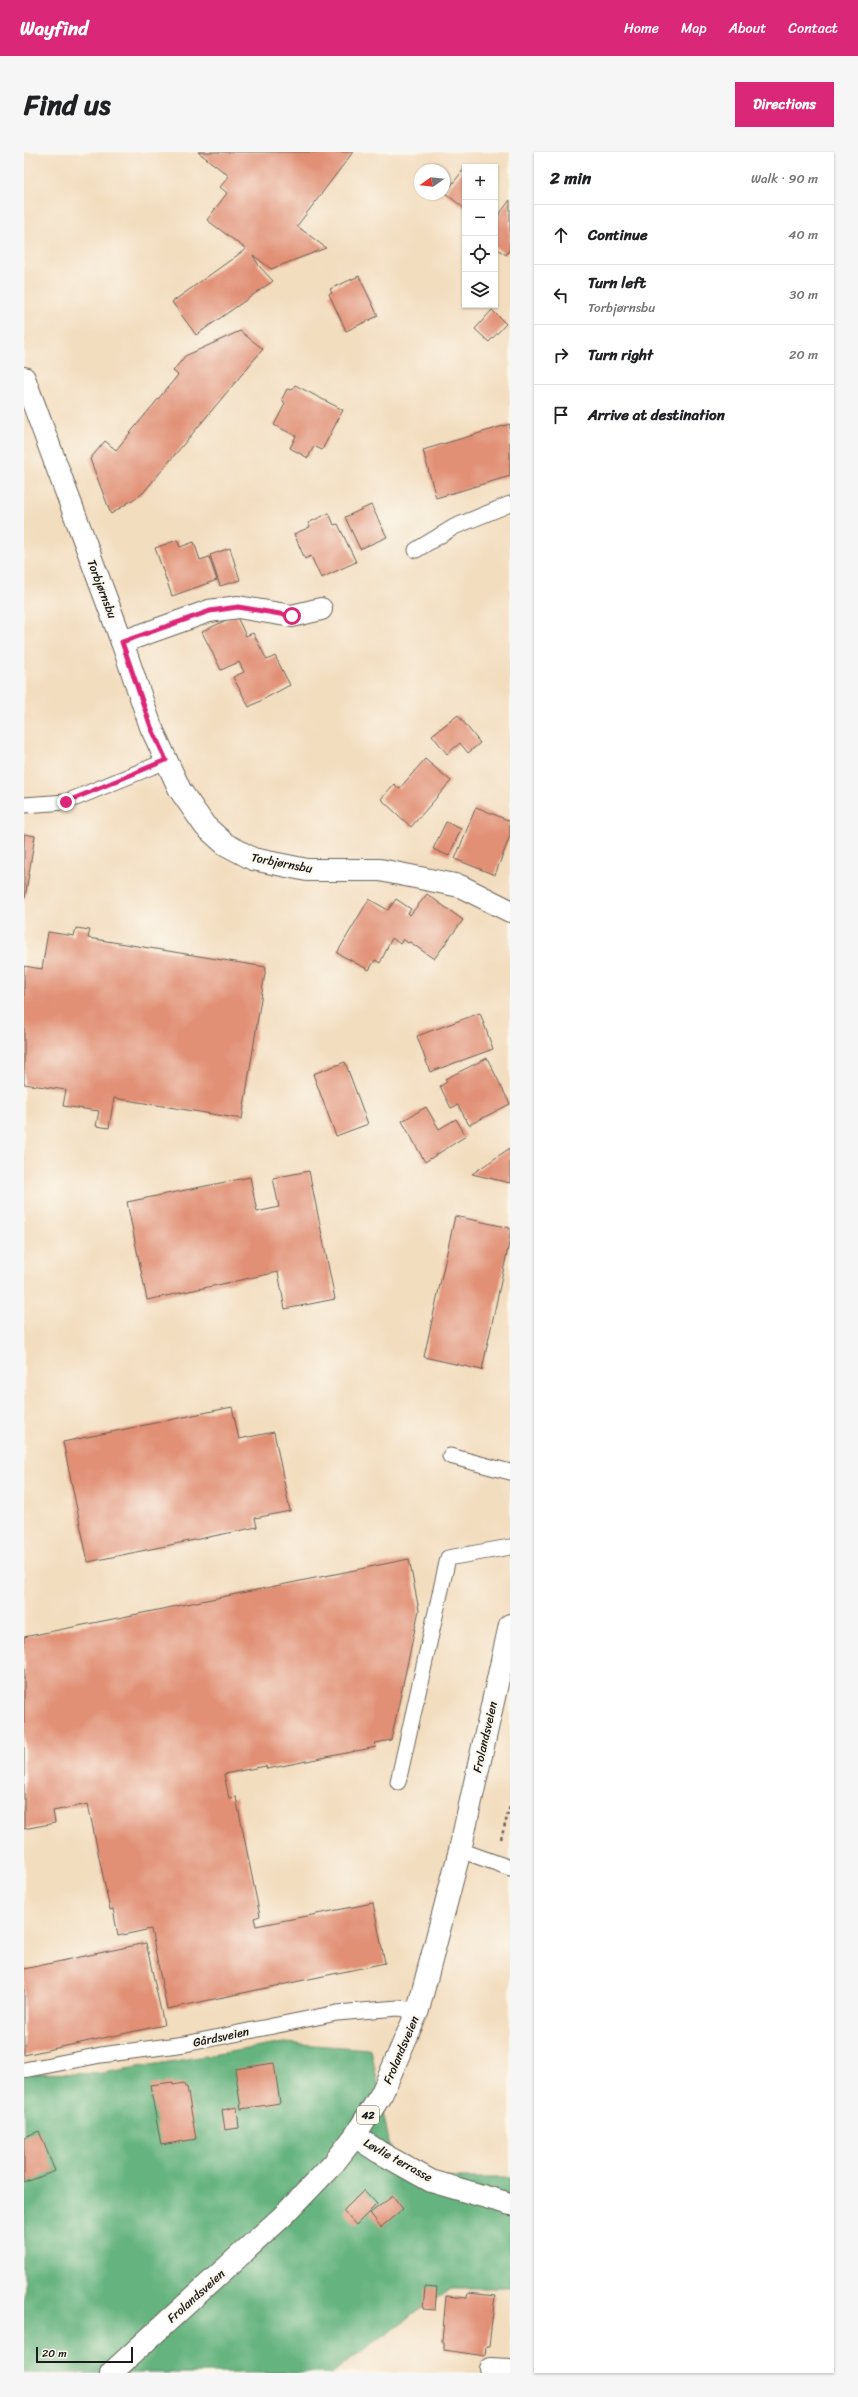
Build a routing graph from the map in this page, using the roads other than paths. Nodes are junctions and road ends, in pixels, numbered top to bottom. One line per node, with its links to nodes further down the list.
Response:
1 (24, 378): 5 (street, Torbjørnsbu)
2 (510, 504): 3 (lane)
3 (416, 550)
4 (321, 609): 5 (street)
5 (122, 642): 6 (street, Torbjørnsbu)
6 (166, 760): 7 (lane); 8 (street, Torbjørnsbu)
7 (24, 805)
8 (510, 911)
9 (450, 1456): 10 (lane)
10 (510, 1472)
11 (510, 1547): 13 (lane)
12 (510, 1625): 14 (street, Frolandsveien / 42)
13 (398, 1782)
14 (460, 1850): 15 (lane); 16 (street, Frolandsveien / 42)
15 (510, 1868)
16 (418, 2010): 17 (lane, Gårdsveien); 18 (street, Frolandsveien / 42)
17 (24, 2070)
18 (355, 2136): 19 (street, Løvlie terrasse); 20 (street, Frolandsveien / 42)
19 (510, 2204)
20 (111, 2373)

